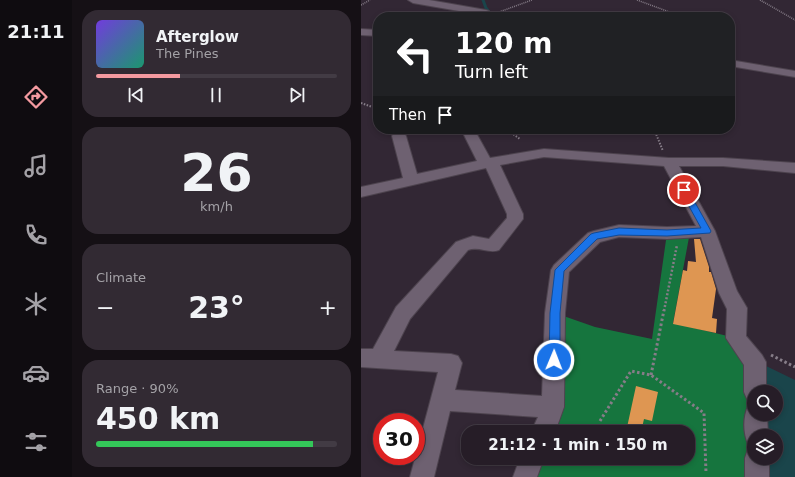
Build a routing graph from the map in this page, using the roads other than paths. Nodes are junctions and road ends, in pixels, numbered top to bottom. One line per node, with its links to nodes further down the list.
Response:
1 (413, 0): 2 (street)
2 (480, 12)
3 (361, 32): 4 (street)
4 (373, 33)
5 (735, 64): 6 (street)
6 (795, 74)
7 (466, 134): 9 (street)
8 (399, 136): 12 (street)
9 (488, 162): 10 (street); 12 (street); 15 (street)
10 (669, 162): 11 (street); 14 (street)
11 (795, 168)
12 (411, 181): 13 (street)
13 (361, 192)
14 (707, 231): 16 (street); 18 (street)
15 (370, 358): 17 (street)
16 (755, 385)
17 (442, 400): 18 (street); 22 (street)
18 (553, 407): 19 (street)
19 (546, 425)
20 (529, 465): 23 (street)
21 (757, 465): 24 (street)
22 (422, 477)
23 (525, 477)
24 (757, 477)

